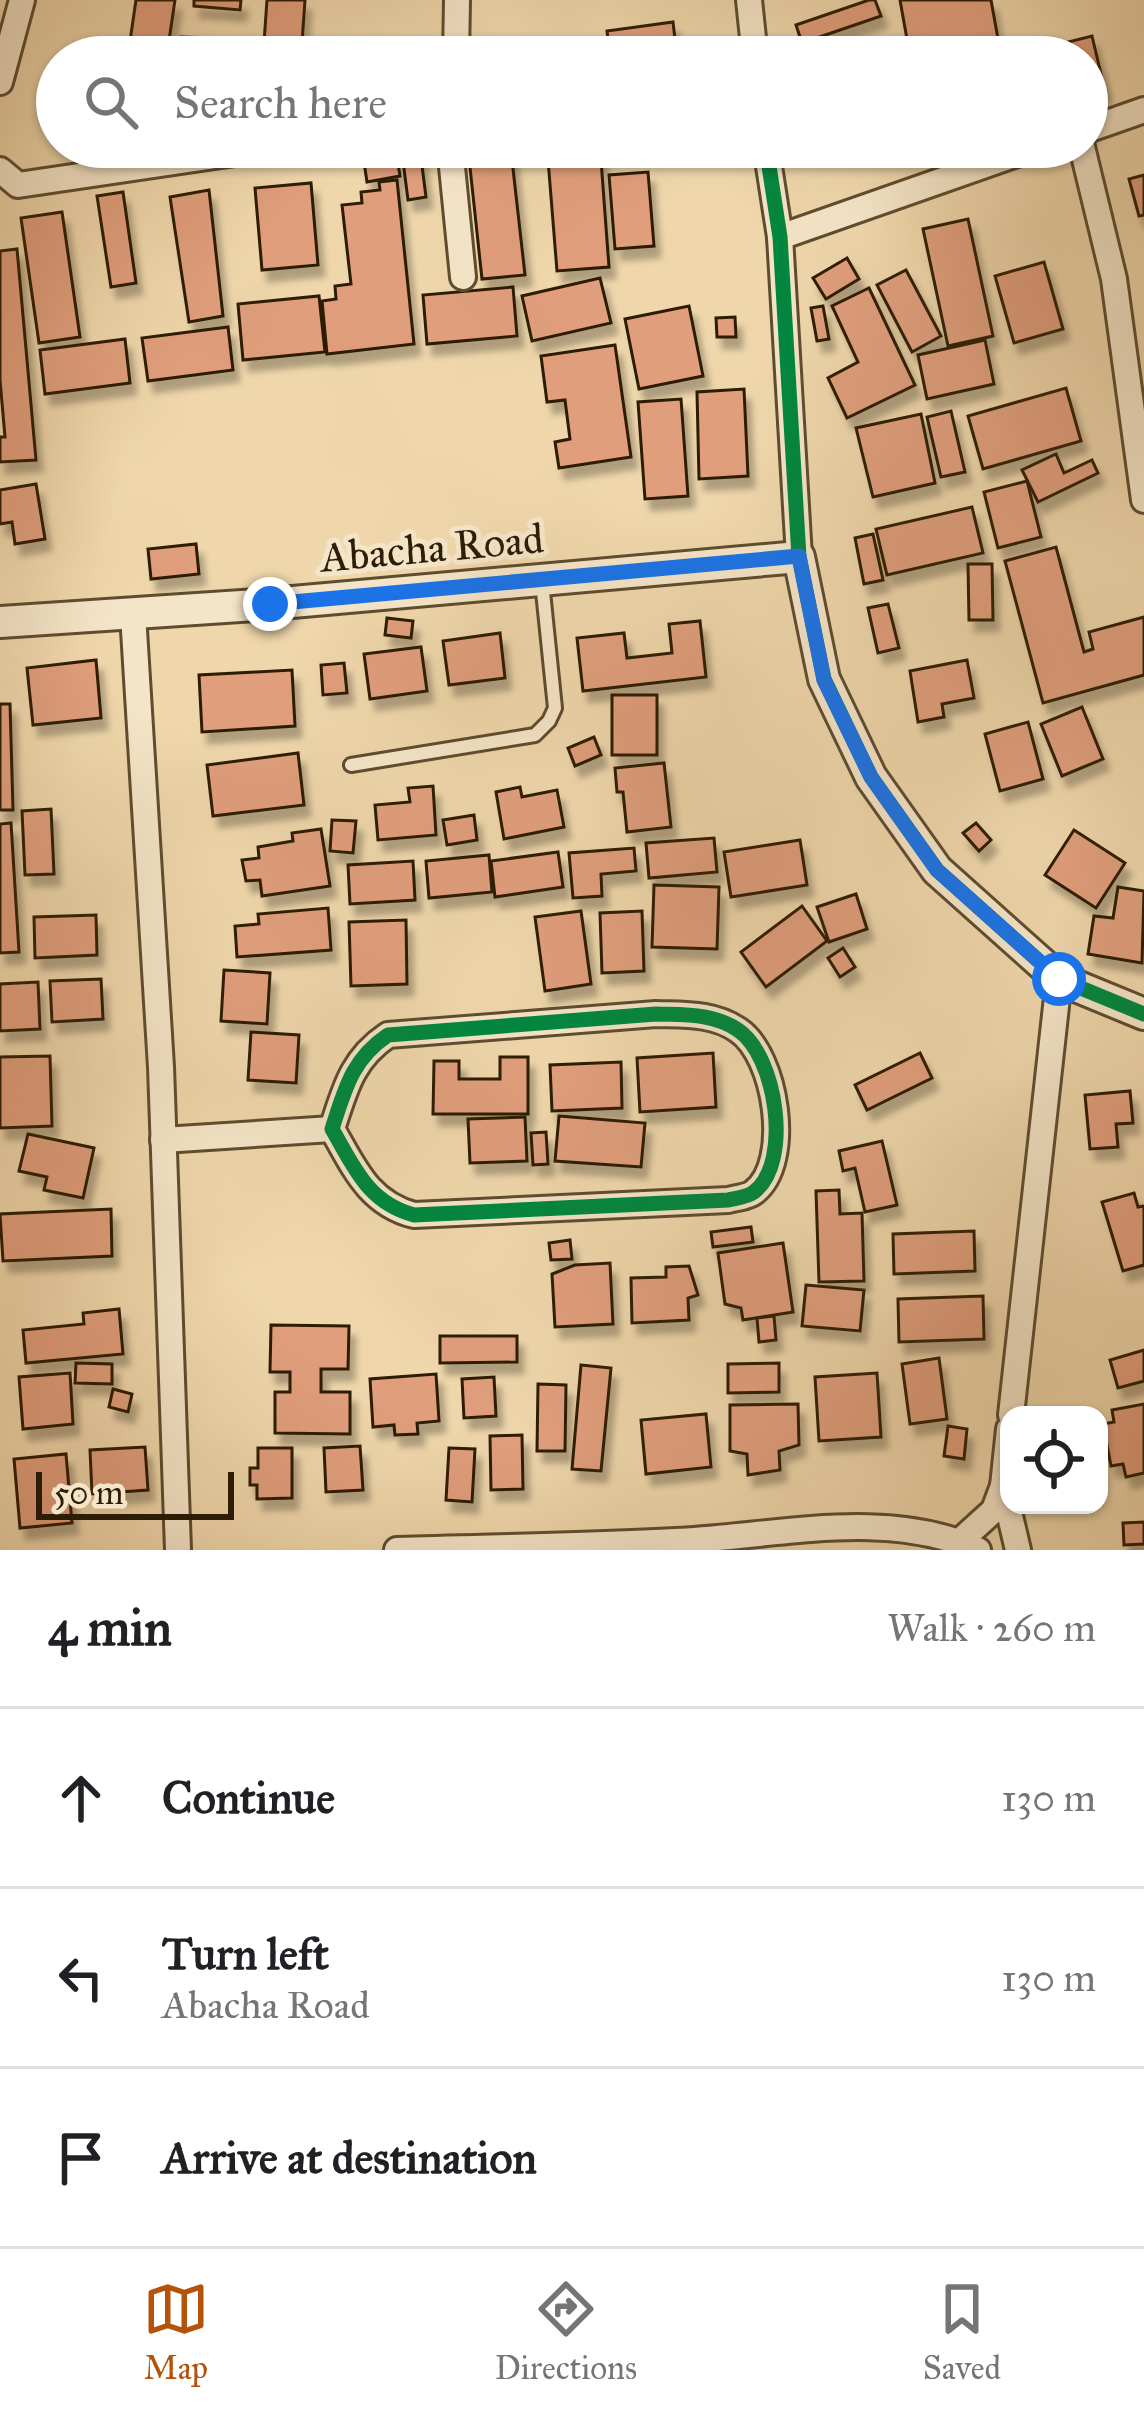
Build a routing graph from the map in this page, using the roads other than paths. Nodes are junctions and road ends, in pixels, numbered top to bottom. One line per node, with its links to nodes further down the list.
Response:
1 (22, 0): 6 (street)
2 (457, 0): 4 (street)
3 (749, 0): 5 (street)
4 (456, 36)
5 (753, 36)
6 (0, 82)
7 (1144, 110): 8 (street)
8 (1108, 123)
9 (122, 168): 14 (street)
10 (452, 168): 16 (street)
11 (769, 168): 15 (street)
12 (976, 168): 15 (street)
13 (1087, 168): 17 (street)
14 (6, 184)
15 (780, 236): 18 (street)
16 (463, 277)
17 (1144, 500)
18 (799, 556): 19 (street, Abacha Road); 23 (street)
19 (541, 580): 20 (street, Abacha Road); 22 (lane)
20 (133, 614): 21 (street, Abacha Road); 26 (street)
21 (0, 622)
22 (351, 765)
23 (1059, 979): 24 (street); 27 (street)
24 (1144, 1014)
25 (332, 1129): 25 (street); 26 (street)
26 (164, 1140): 32 (street)
27 (1012, 1406)
28 (1000, 1494): 30 (street)
29 (1010, 1514): 34 (street)
30 (969, 1546): 31 (street)
31 (512, 1548): 33 (street)
32 (178, 1550)
33 (397, 1550)
34 (1018, 1550)

